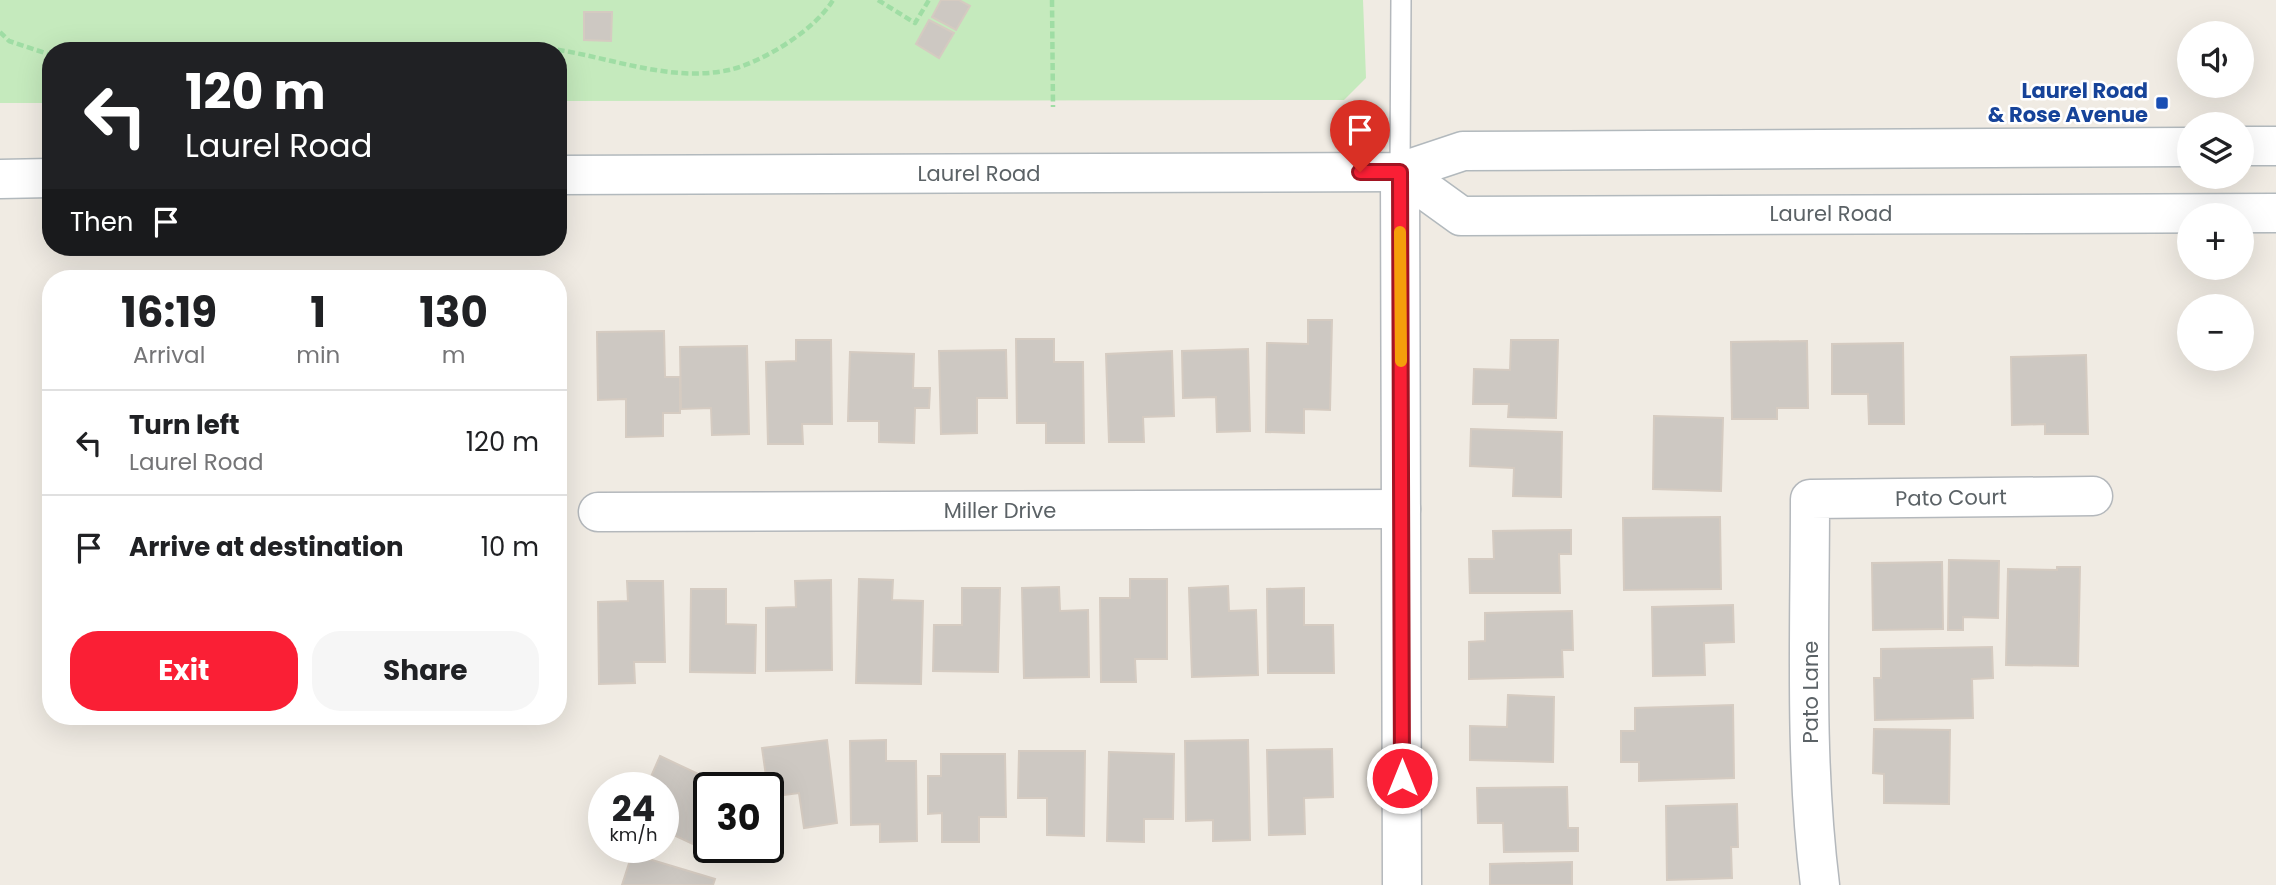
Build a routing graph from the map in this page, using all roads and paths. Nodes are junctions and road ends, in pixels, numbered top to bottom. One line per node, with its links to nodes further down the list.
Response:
1 (833, 0): 7 (path)
2 (878, 0): 3 (path)
3 (929, 0)
4 (1052, 0): 9 (path)
5 (1401, 0): 13 (lane)
6 (0, 32): 8 (path)
7 (567, 50)
8 (42, 52)
9 (1053, 107)
10 (2254, 146): 11 (main road)
11 (2276, 146)
12 (2177, 147): 13 (main road, Laurel Road)
13 (1400, 172): 14 (main road, Laurel Road); 17 (main road, Laurel Road); 20 (main road)
14 (567, 175)
15 (42, 178): 16 (main road)
16 (0, 179)
17 (2276, 213)
18 (2093, 496): 19 (main road, Pato Court)
19 (1810, 499): 23 (main road, Pato Lane)
20 (1401, 509): 21 (main road, Miller Drive); 22 (main road)
21 (598, 512)
22 (1402, 885)
23 (1820, 885)

